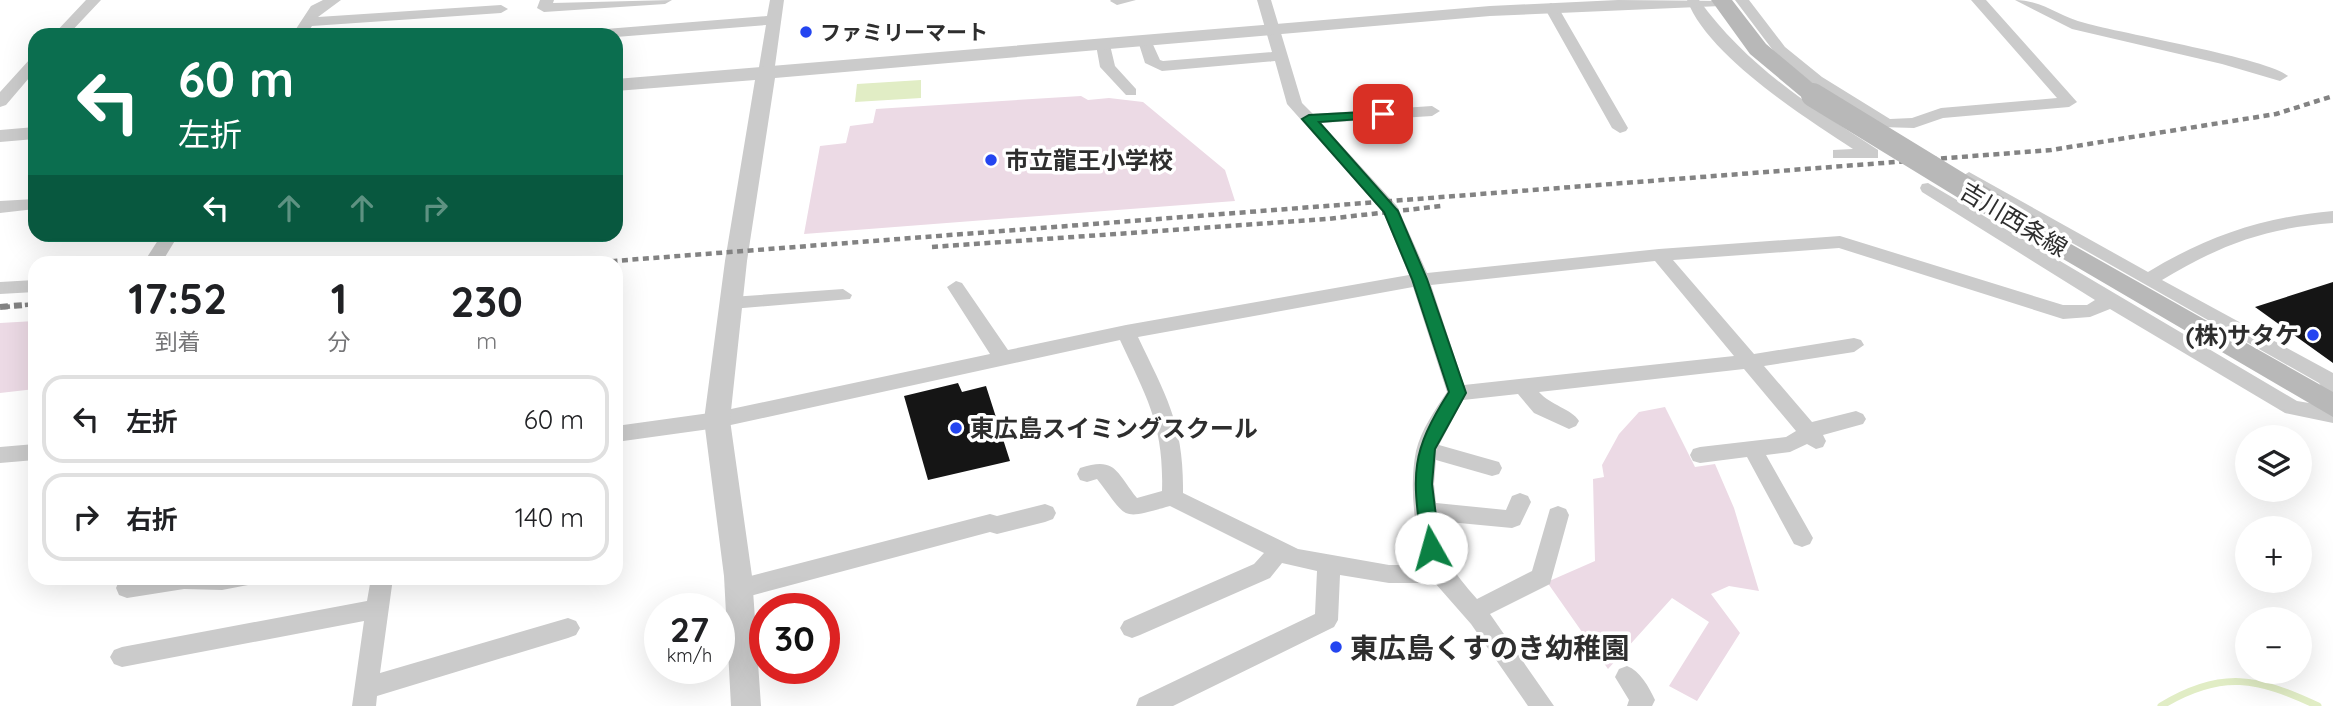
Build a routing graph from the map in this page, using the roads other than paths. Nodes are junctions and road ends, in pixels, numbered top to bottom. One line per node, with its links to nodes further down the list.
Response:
1 (94, 0): 18 (street)
2 (334, 0): 19 (street)
3 (547, 0): 4 (street)
4 (665, 0)
5 (777, 0): 17 (street)
6 (1129, 0): 12 (street)
7 (1264, 0): 21 (street)
8 (1723, 0): 14 (street); 63 (main road, 吉川西条線, bridge)
9 (1742, 0): 34 (street)
10 (1978, 0): 34 (street)
11 (2022, 0): 28 (street)
12 (1117, 1)
13 (1653, 1): 14 (street); 15 (street)
14 (1693, 1): 38 (street)
15 (1551, 7): 21 (street); 35 (street)
16 (501, 9): 20 (street)
17 (776, 20): 22 (street); 27 (street)
18 (67, 28)
19 (304, 28)
20 (313, 28)
21 (1272, 30): 23 (street); 25 (street)
22 (623, 32)
23 (1145, 41): 24 (street); 25 (street)
24 (1103, 45): 27 (street); 30 (street)
25 (1280, 56): 33 (street)
26 (28, 70): 31 (street)
27 (766, 73): 29 (street); 55 (street)
28 (2280, 76)
29 (623, 84)
30 (1131, 92)
31 (0, 102)
32 (1433, 111): 33 (street)
33 (1309, 119): 48 (street)
34 (1881, 121): 38 (street)
35 (1620, 128)
36 (28, 134): 37 (street)
37 (0, 136)
38 (1847, 138): 39 (street)
39 (1839, 154)
40 (1969, 177): 42 (street)
41 (1928, 188): 46 (street)
42 (2012, 202): 46 (street); 49 (street)
43 (28, 205): 44 (street)
44 (0, 207)
45 (2333, 217): 49 (street)
46 (1979, 221): 54 (street)
47 (1659, 255): 48 (street); 54 (street); 59 (street)
48 (1420, 279): 56 (street); 62 (street)
49 (2148, 280): 61 (street)
50 (28, 286): 52 (street)
51 (956, 287): 58 (street)
52 (0, 288)
53 (843, 295): 55 (street)
54 (2109, 300): 64 (street)
55 (731, 303): 66 (street)
56 (1126, 332): 58 (street); 77 (street)
57 (1854, 345): 59 (street)
58 (1003, 358): 66 (street)
59 (1747, 362): 60 (street); 69 (street)
60 (1523, 386): 62 (street); 67 (street)
61 (2333, 388)
62 (1457, 393): 70 (street)
63 (2333, 406)
64 (2333, 415)
65 (1856, 419): 69 (street)
66 (717, 420): 68 (street); 89 (street)
67 (1569, 421)
68 (623, 433)
69 (1811, 435): 71 (street)
70 (1427, 449): 75 (street); 79 (street)
71 (1752, 449): 74 (street); 82 (street)
72 (28, 453): 73 (street)
73 (0, 455)
74 (1700, 455)
75 (1492, 468)
76 (1087, 474): 77 (street)
77 (1172, 497): 83 (street)
78 (1520, 502): 79 (street)
79 (1426, 511): 85 (street)
80 (1045, 513): 89 (street)
81 (1558, 515): 91 (street)
82 (1802, 538)
83 (1279, 551): 84 (street); 93 (street)
84 (1327, 565): 85 (street); 98 (street)
85 (1441, 574): 91 (street)
86 (161, 585): 88 (street)
87 (381, 585): 90 (street)
88 (127, 588)
89 (739, 589): 97 (street)
90 (376, 609): 94 (street); 96 (street)
91 (1474, 611): 99 (street)
92 (568, 628): 96 (street)
93 (1132, 628)
94 (122, 657)
95 (1627, 677): 100 (street)
96 (366, 697)
97 (746, 706)
98 (1148, 706)
99 (1542, 706)
100 (1639, 706)

